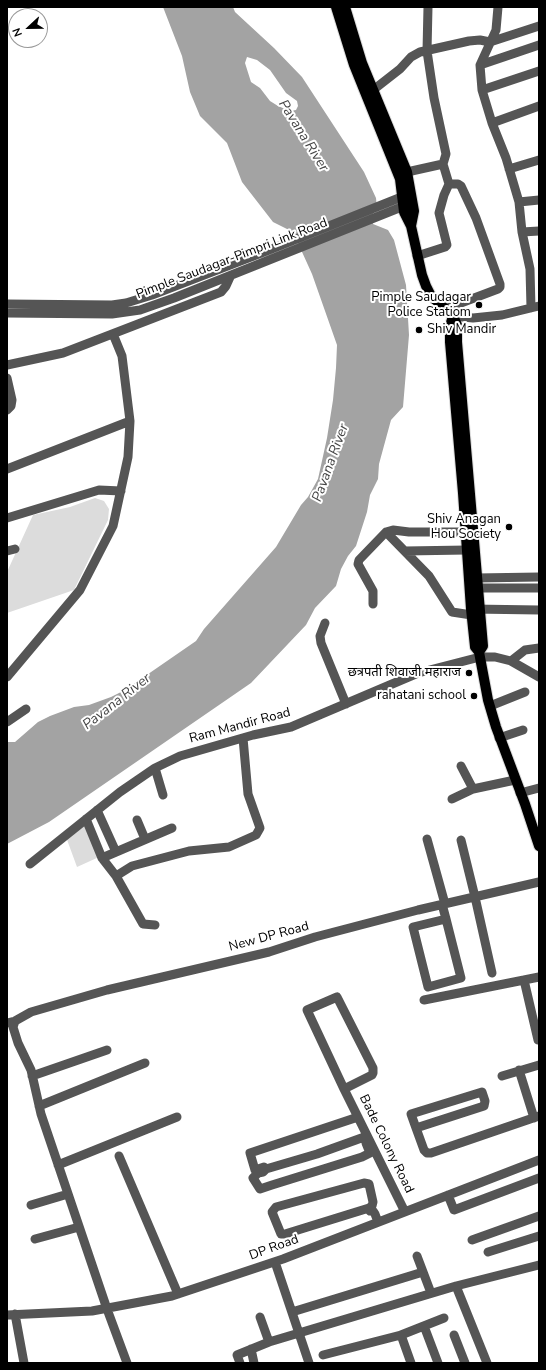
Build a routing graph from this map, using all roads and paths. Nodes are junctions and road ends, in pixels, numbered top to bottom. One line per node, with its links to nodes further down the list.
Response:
1 (336, 7): 12 (main road)
2 (345, 7): 12 (main road)
3 (428, 7): 8 (street)
4 (498, 7): 6 (street)
5 (539, 26): 6 (street)
6 (490, 42): 8 (street); 9 (street)
7 (539, 45): 9 (street)
8 (427, 51): 12 (street); 16 (street)
9 (480, 65): 11 (street)
10 (539, 71): 11 (street)
11 (482, 90): 14 (street)
12 (370, 93): 18 (main road); 20 (main road)
13 (539, 106): 14 (street)
14 (492, 123): 17 (street)
15 (539, 160): 17 (street)
16 (443, 164): 18 (street); 19 (street)
17 (509, 169): 22 (street)
18 (407, 172): 20 (main road)
19 (449, 184): 26 (street); 31 (street)
20 (407, 200): 25 (street, Pimple Saudagar-Pimpri Link Road); 26 (main road)
21 (539, 200): 22 (street)
22 (519, 202): 24 (street)
23 (539, 231): 24 (street)
24 (522, 232): 30 (street)
25 (270, 254): 27 (street, Pimple Saudagar-Pimpri Link Road); 28 (street, Pimple Saudagar-Pimpri Link Road)
26 (417, 256): 31 (main road)
27 (231, 275): 32 (street, Pimple Saudagar-Pimpri Link Road); 35 (street)
28 (139, 299): 29 (street, Pimple Saudagar-Pimpri Link Road); 32 (street)
29 (7, 304)
30 (535, 307): 34 (street)
31 (445, 309): 34 (main road)
32 (140, 310): 33 (street, Pimple Saudagar-Pimpri Link Road); 35 (street)
33 (7, 314)
34 (453, 316): 41 (main road)
35 (142, 323): 36 (street)
36 (113, 334): 37 (street); 40 (street)
37 (7, 365)
38 (7, 378): 39 (street)
39 (7, 410)
40 (130, 421): 42 (street); 43 (street)
41 (463, 462): 46 (main road); 50 (main road)
42 (7, 469)
43 (121, 491): 44 (street); 60 (street)
44 (7, 518)
45 (386, 532): 46 (street); 48 (street); 52 (street)
46 (466, 532): 47 (main road)
47 (467, 550): 48 (street); 55 (main road)
48 (405, 552): 55 (street)
49 (539, 576): 50 (street)
50 (477, 583): 51 (street); 55 (main road)
51 (539, 588)
52 (373, 604)
53 (539, 606): 55 (street)
54 (539, 610): 55 (street)
55 (476, 611): 58 (main road)
56 (325, 623): 63 (street)
57 (539, 648): 59 (street)
58 (480, 654): 59 (street, Ram Mandir Road); 63 (street, Ram Mandir Road); 64 (main road)
59 (511, 662): 61 (street, Ram Mandir Road)
60 (7, 677)
61 (539, 677)
62 (525, 692): 64 (street)
63 (346, 704): 68 (street, Ram Mandir Road)
64 (490, 706): 69 (main road)
65 (26, 709): 66 (street)
66 (7, 722)
67 (523, 730): 69 (street)
68 (243, 738): 71 (street, Ram Mandir Road); 89 (street)
69 (499, 738): 72 (main road)
70 (461, 766): 74 (street)
71 (155, 768): 76 (street); 78 (street, Ram Mandir Road)
72 (515, 780): 74 (street); 75 (main road)
73 (539, 788): 75 (street)
74 (473, 789): 77 (street)
75 (520, 793): 85 (main road)
76 (163, 795)
77 (452, 799)
78 (97, 810): 79 (street, Ram Mandir Road); 86 (street)
79 (86, 819): 87 (street); 88 (street, Ram Mandir Road)
80 (137, 820): 83 (street)
81 (172, 828): 83 (street)
82 (427, 839): 92 (street)
83 (145, 840): 86 (street)
84 (461, 840): 91 (street)
85 (539, 846)
86 (116, 852): 87 (street)
87 (102, 858): 89 (street)
88 (30, 864)
89 (116, 876): 96 (street)
90 (539, 882): 91 (street, New DP Road)
91 (475, 897): 92 (street, New DP Road); 97 (street)
92 (444, 904): 93 (street, New DP Road); 94 (street)
93 (418, 910): 95 (street); 101 (street, New DP Road)
94 (446, 919): 95 (street); 95 (street)
95 (422, 924)
96 (155, 925)
97 (492, 973)
98 (539, 977): 99 (street)
99 (524, 980): 100 (street); 102 (street)
100 (424, 1000)
101 (11, 1022): 107 (street)
102 (539, 1040)
103 (107, 1050): 107 (street)
104 (145, 1063): 110 (street)
105 (539, 1065): 106 (street)
106 (519, 1070): 108 (street); 113 (street)
107 (32, 1076): 110 (street)
108 (502, 1076)
109 (344, 1089): 109 (street, Bade Colony Road); 112 (street, Bade Colony Road)
110 (40, 1106): 118 (street)
111 (177, 1117): 118 (street)
112 (357, 1117): 115 (street, Bade Colony Road); 115 (street)
113 (536, 1117): 114 (street)
114 (416, 1128): 114 (street)
115 (365, 1135): 115 (street); 123 (street, Bade Colony Road)
116 (119, 1156): 137 (street)
117 (539, 1160): 121 (street, DP Road)
118 (58, 1164): 120 (street)
119 (539, 1178): 121 (street)
120 (68, 1194): 122 (street); 126 (street)
121 (448, 1195): 123 (street, DP Road)
122 (30, 1205)
123 (405, 1212): 125 (street, DP Road)
124 (539, 1216): 129 (street)
125 (372, 1217): 125 (street); 132 (street, DP Road)
126 (80, 1227): 128 (street); 138 (street)
127 (539, 1236): 130 (street)
128 (35, 1239)
129 (472, 1240)
130 (488, 1252)
131 (417, 1256): 134 (street)
132 (275, 1262): 137 (street, DP Road); 139 (street)
133 (539, 1265): 135 (street)
134 (423, 1272): 136 (street); 139 (street)
135 (456, 1286): 136 (street); 150 (street)
136 (430, 1293): 144 (street)
137 (171, 1296): 138 (street, DP Road)
138 (107, 1309): 140 (street, DP Road); 152 (street)
139 (292, 1312): 144 (street)
140 (11, 1315): 151 (street)
141 (260, 1317): 147 (street)
142 (444, 1318): 143 (street)
143 (424, 1326): 145 (street); 157 (street)
144 (300, 1333): 147 (street); 155 (street)
145 (401, 1335): 149 (street); 156 (street)
146 (454, 1335): 158 (street)
147 (269, 1342): 148 (street)
148 (251, 1349): 153 (street); 154 (street)
149 (323, 1355)
150 (485, 1362)
151 (24, 1363)
152 (127, 1363)
153 (240, 1363)
154 (254, 1363)
155 (309, 1363)
156 (411, 1363)
157 (438, 1363)
158 (465, 1363)

